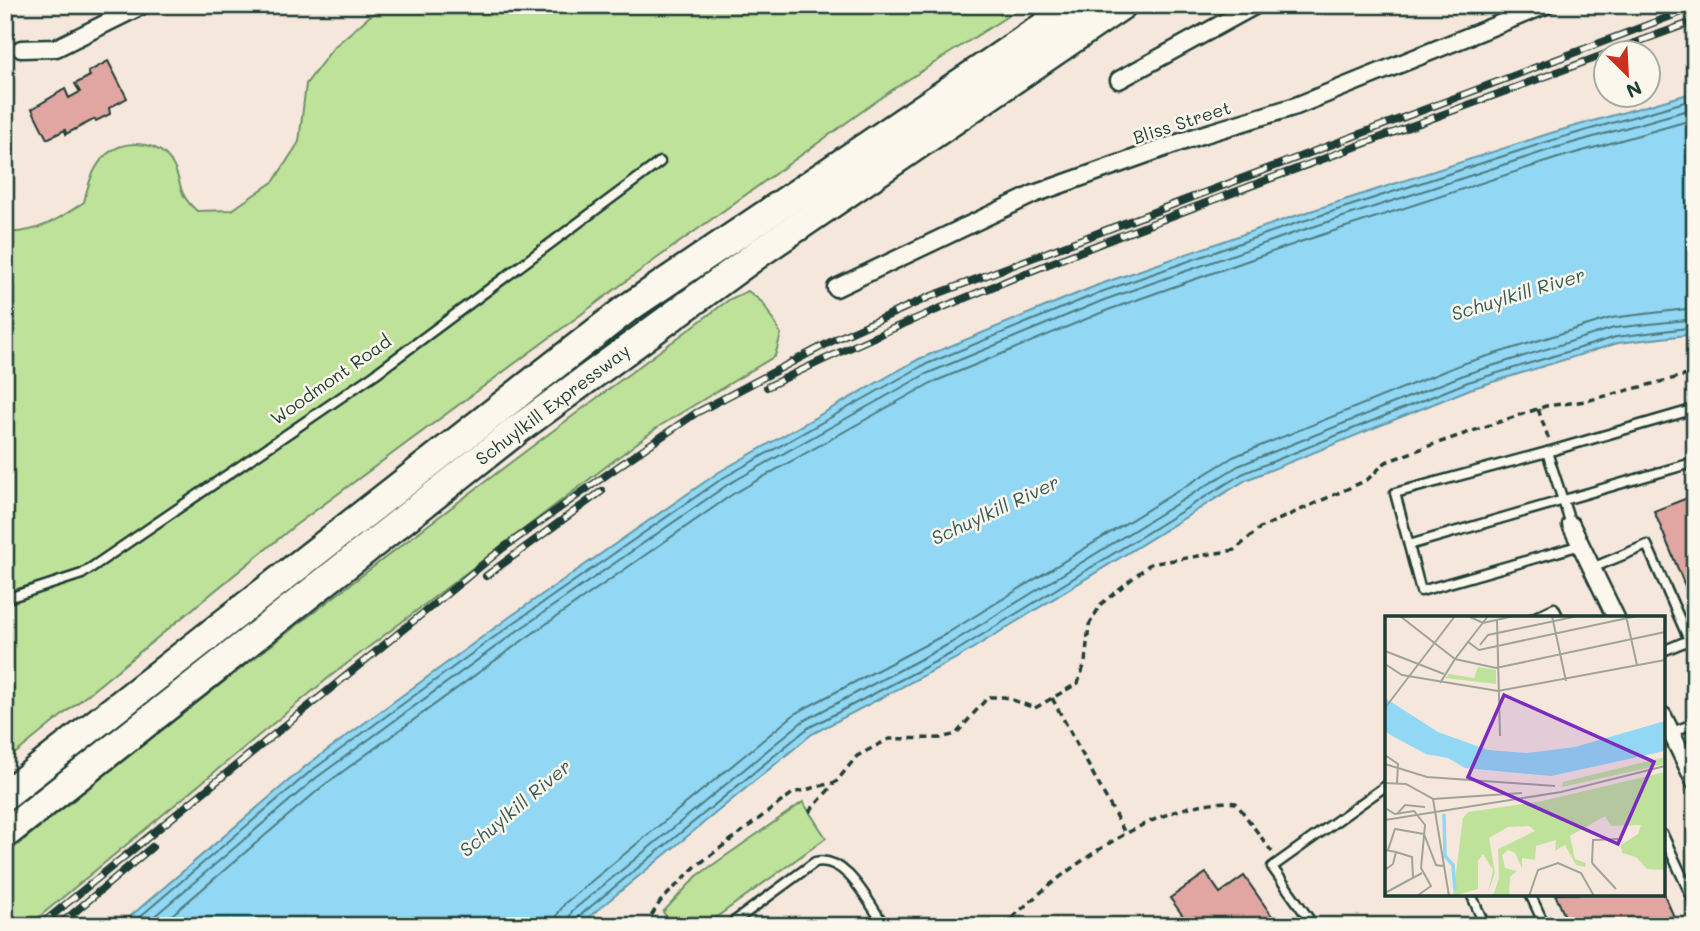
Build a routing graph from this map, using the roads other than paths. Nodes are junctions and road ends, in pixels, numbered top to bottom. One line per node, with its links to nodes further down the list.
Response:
1 (143, 5): 6 (street)
2 (1076, 5): 27 (highway, Schuylkill Expressway)
3 (1122, 5): 28 (highway, Schuylkill Expressway)
4 (1256, 5): 7 (street)
5 (1546, 5): 9 (street, Bliss Street)
6 (21, 49)
7 (1119, 80)
8 (660, 162): 18 (lane, Woodmont Road)
9 (836, 288)
10 (1695, 409): 11 (lane)
11 (1547, 452): 13 (lane); 15 (lane)
12 (1695, 462): 13 (lane)
13 (1563, 500): 14 (lane); 15 (lane)
14 (1572, 524): 16 (street)
15 (1409, 545): 16 (lane)
16 (1581, 545): 17 (street)
17 (1592, 568): 21 (street); 22 (lane)
18 (5, 599)
19 (1537, 616): 20 (lane)
20 (1558, 616)
21 (1615, 616)
22 (1665, 651)
23 (1695, 723): 24 (lane)
24 (1667, 735): 25 (street)
25 (1695, 782)
26 (1385, 786): 35 (lane)
27 (5, 795)
28 (5, 834)
29 (1665, 839): 32 (lane)
30 (1472, 896): 36 (lane)
31 (1531, 896): 37 (lane)
32 (1695, 904)
33 (728, 926): 34 (lane)
34 (885, 926)
35 (1314, 926)
36 (1485, 926)
37 (1545, 926)

